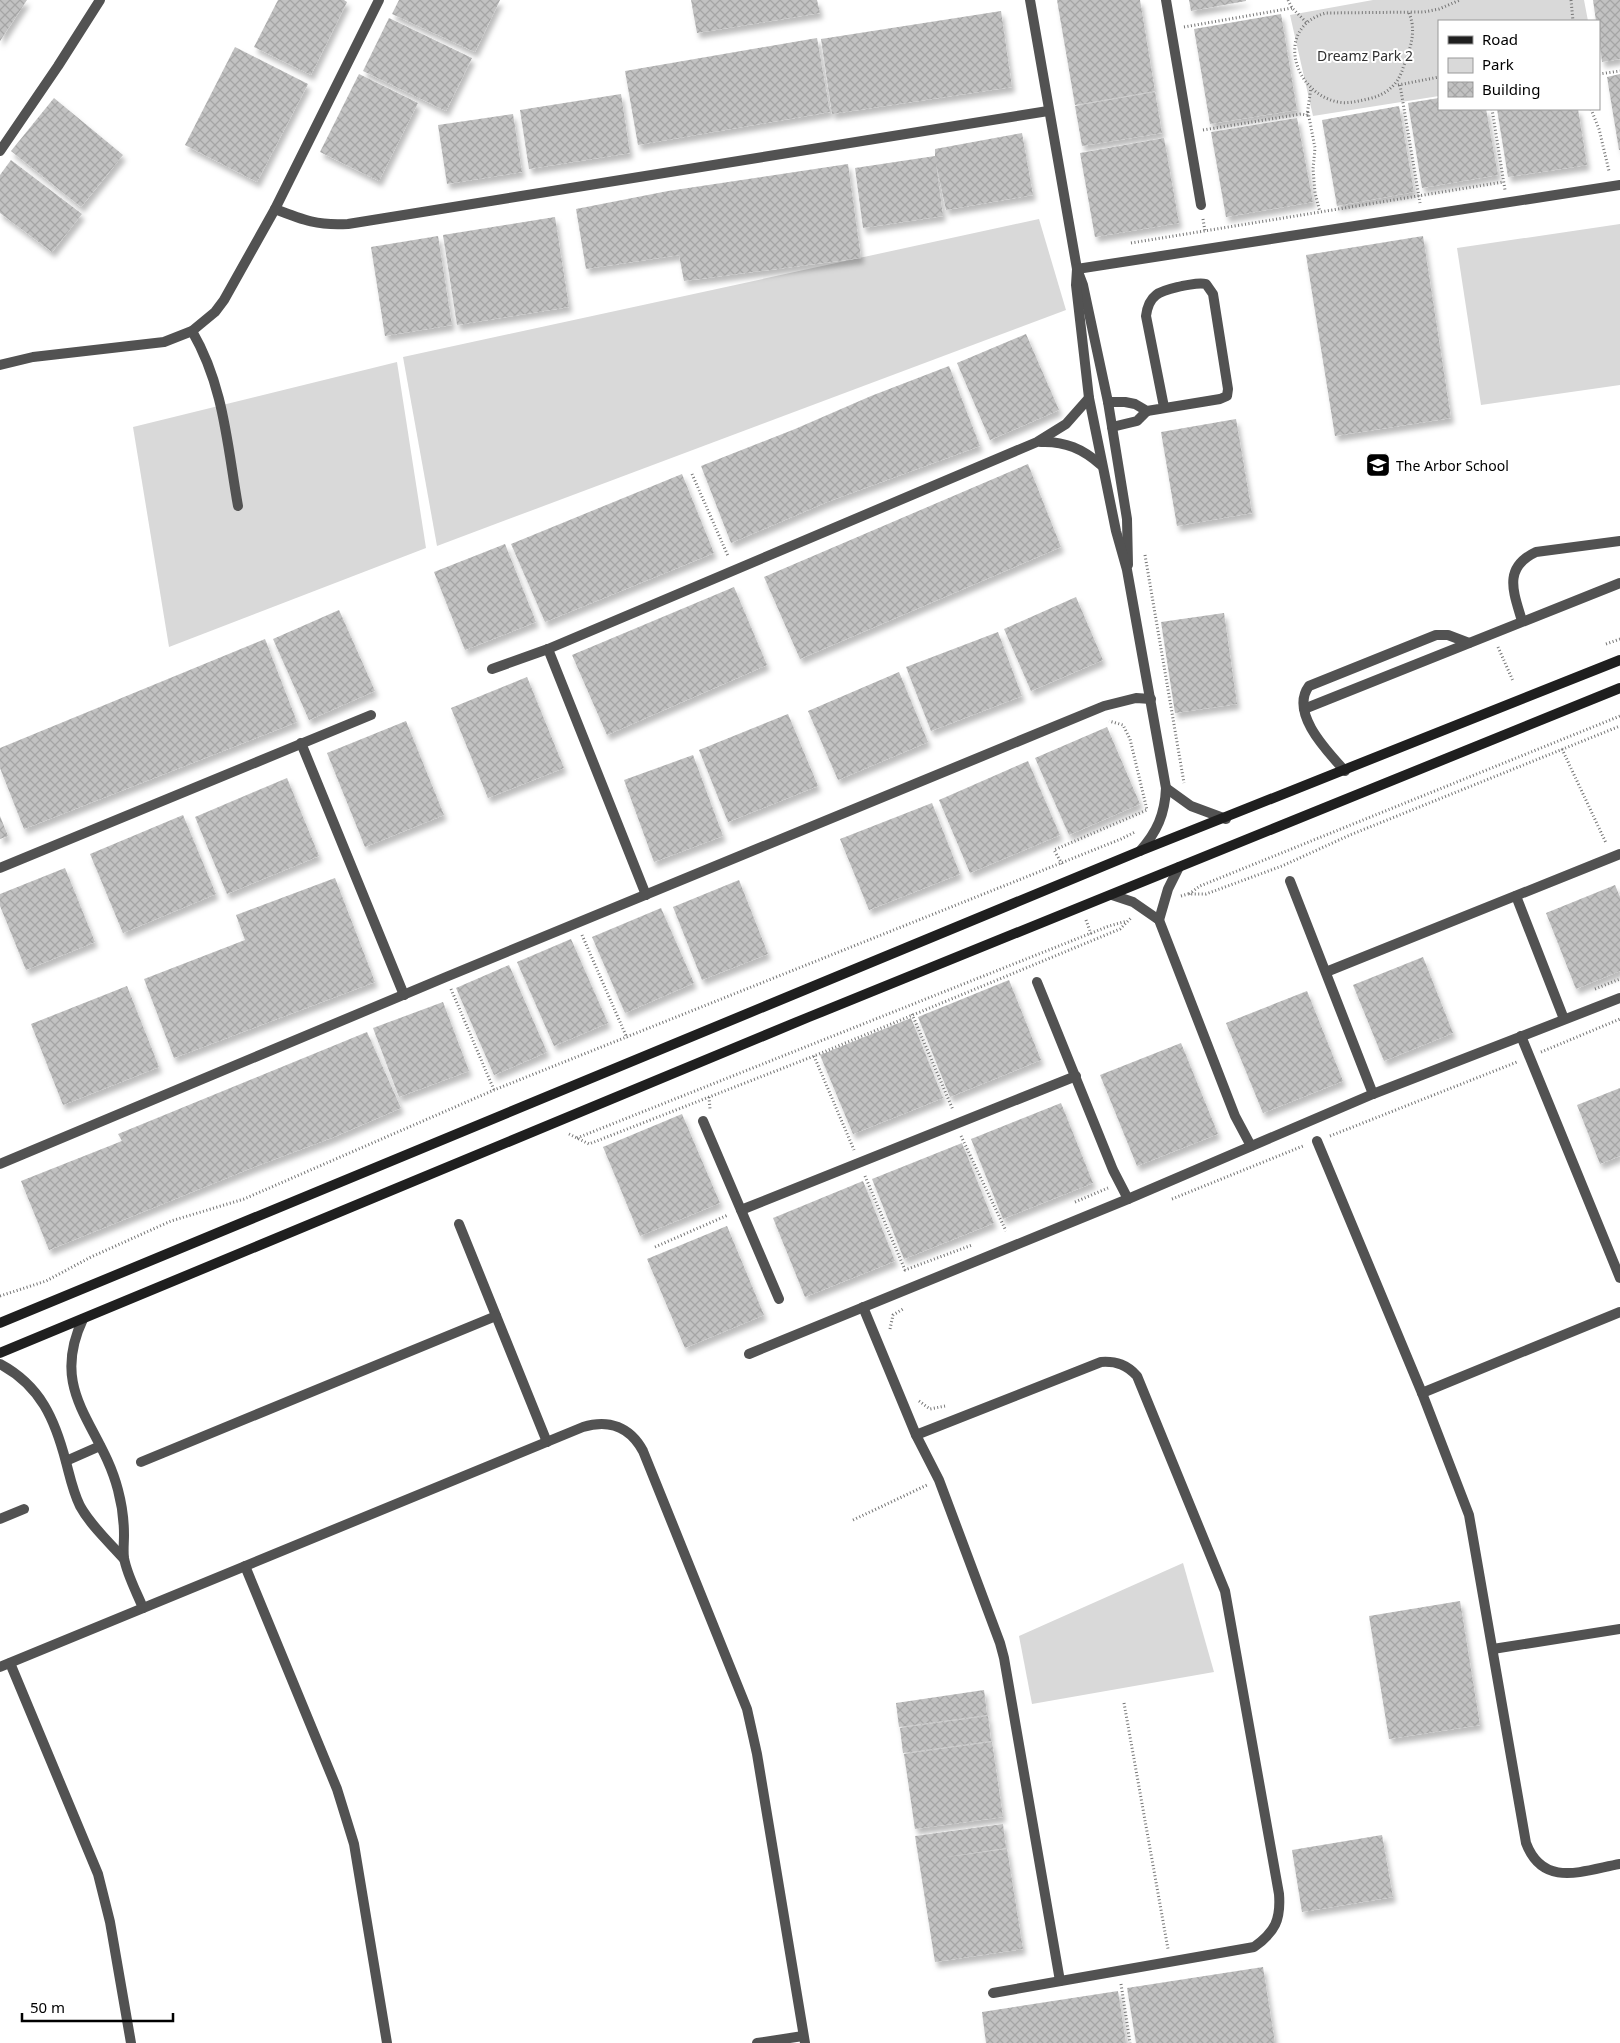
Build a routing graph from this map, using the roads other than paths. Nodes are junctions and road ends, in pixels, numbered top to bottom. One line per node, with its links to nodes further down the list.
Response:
1 (100, 0): 6 (street)
2 (379, 0): 9 (street)
3 (1030, 0): 5 (street)
4 (1166, 0): 8 (street)
5 (1048, 111): 9 (street); 10 (street)
6 (0, 151)
7 (1616, 186): 10 (street)
8 (1201, 205)
9 (275, 209): 11 (street)
10 (1077, 269): 13 (street); 14 (street)
11 (192, 331): 12 (street); 20 (street)
12 (0, 365)
13 (1089, 398): 18 (street); 19 (street)
14 (1108, 402): 16 (street); 17 (street)
15 (1164, 407): 15 (street); 16 (street)
16 (1147, 411): 17 (street)
17 (1112, 427): 22 (street)
18 (1037, 442): 19 (street); 26 (street)
19 (1101, 465): 22 (street)
20 (238, 506)
21 (1620, 541): 24 (street)
22 (1127, 570): 30 (street)
23 (1620, 583): 24 (street)
24 (1522, 621): 25 (street)
25 (1469, 643): 31 (street); 31 (street)
26 (548, 649): 28 (street); 42 (street)
27 (1620, 660): 34 (street)
28 (492, 669)
29 (1620, 688): 39 (street)
30 (1151, 699): 35 (street); 42 (street)
31 (1304, 709): 34 (street)
32 (371, 714): 33 (street)
33 (301, 743): 40 (street); 48 (street)
34 (1345, 771): 36 (street)
35 (1166, 788): 36 (street); 37 (street)
36 (1226, 819): 37 (street)
37 (1140, 852): 67 (street)
38 (1616, 856): 44 (street)
39 (1180, 867): 43 (street); 45 (street)
40 (0, 868)
41 (1290, 881): 46 (street)
42 (646, 895): 48 (street)
43 (1112, 895): 45 (street); 66 (street)
44 (1516, 896): 46 (street); 50 (street)
45 (1159, 920): 56 (street)
46 (1326, 972): 53 (street)
47 (1037, 982): 52 (street)
48 (404, 995): 57 (street)
49 (1620, 998): 50 (street)
50 (1564, 1019): 51 (street)
51 (1521, 1036): 53 (street); 61 (street)
52 (1076, 1076): 58 (street); 59 (street)
53 (1373, 1094): 56 (street)
54 (703, 1121): 59 (street)
55 (1317, 1141): 71 (street)
56 (1251, 1146): 58 (street)
57 (0, 1164)
58 (1128, 1199): 63 (street)
59 (741, 1210): 62 (street)
60 (458, 1224): 65 (street)
61 (1620, 1278)
62 (779, 1299)
63 (863, 1307): 69 (street); 72 (street)
64 (1620, 1312): 71 (street)
65 (496, 1316): 73 (street); 76 (street)
66 (83, 1319): 68 (street); 74 (street)
67 (0, 1323)
68 (0, 1353)
69 (748, 1354)
70 (0, 1364): 75 (street)
71 (1422, 1393): 83 (street)
72 (916, 1434): 87 (street); 87 (street)
73 (547, 1442): 80 (street); 89 (street)
74 (100, 1446): 75 (street); 79 (street)
75 (66, 1460): 79 (street)
76 (142, 1462)
77 (24, 1509): 78 (street)
78 (0, 1519)
79 (124, 1559): 81 (street)
80 (245, 1566): 81 (street); 91 (street)
81 (143, 1608): 84 (street)
82 (1620, 1629): 83 (street)
83 (1493, 1649): 86 (street)
84 (10, 1663): 85 (street); 90 (street)
85 (0, 1667)
86 (1620, 1864)
87 (1060, 1981): 88 (street)
88 (993, 1993)
89 (804, 2040): 92 (street)
90 (131, 2043)
91 (387, 2043)
92 (757, 2043)

